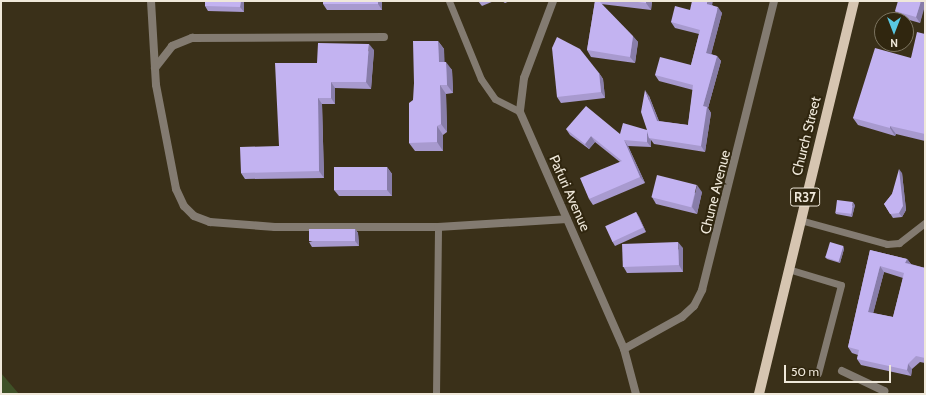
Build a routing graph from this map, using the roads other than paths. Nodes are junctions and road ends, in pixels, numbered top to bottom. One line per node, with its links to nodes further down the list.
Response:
1 (151, 1): 7 (street)
2 (449, 1): 8 (lane)
3 (553, 1): 8 (street)
4 (774, 1): 14 (street, Chune Avenue)
5 (854, 1): 10 (main road, Church Street / R37)
6 (384, 37): 7 (street)
7 (155, 68): 12 (street)
8 (520, 112): 9 (street, Pafuri Avenue)
9 (567, 219): 12 (street); 14 (street, Pafuri Avenue)
10 (800, 220): 11 (lane); 13 (main road, Church Street / R37)
11 (925, 224)
12 (438, 227): 17 (lane)
13 (788, 269): 16 (lane); 19 (main road, Church Street / R37)
14 (624, 349): 18 (street, Pafuri Avenue)
15 (842, 371): 20 (street)
16 (818, 373)
17 (436, 394)
18 (636, 394)
19 (759, 394)
20 (884, 394)

